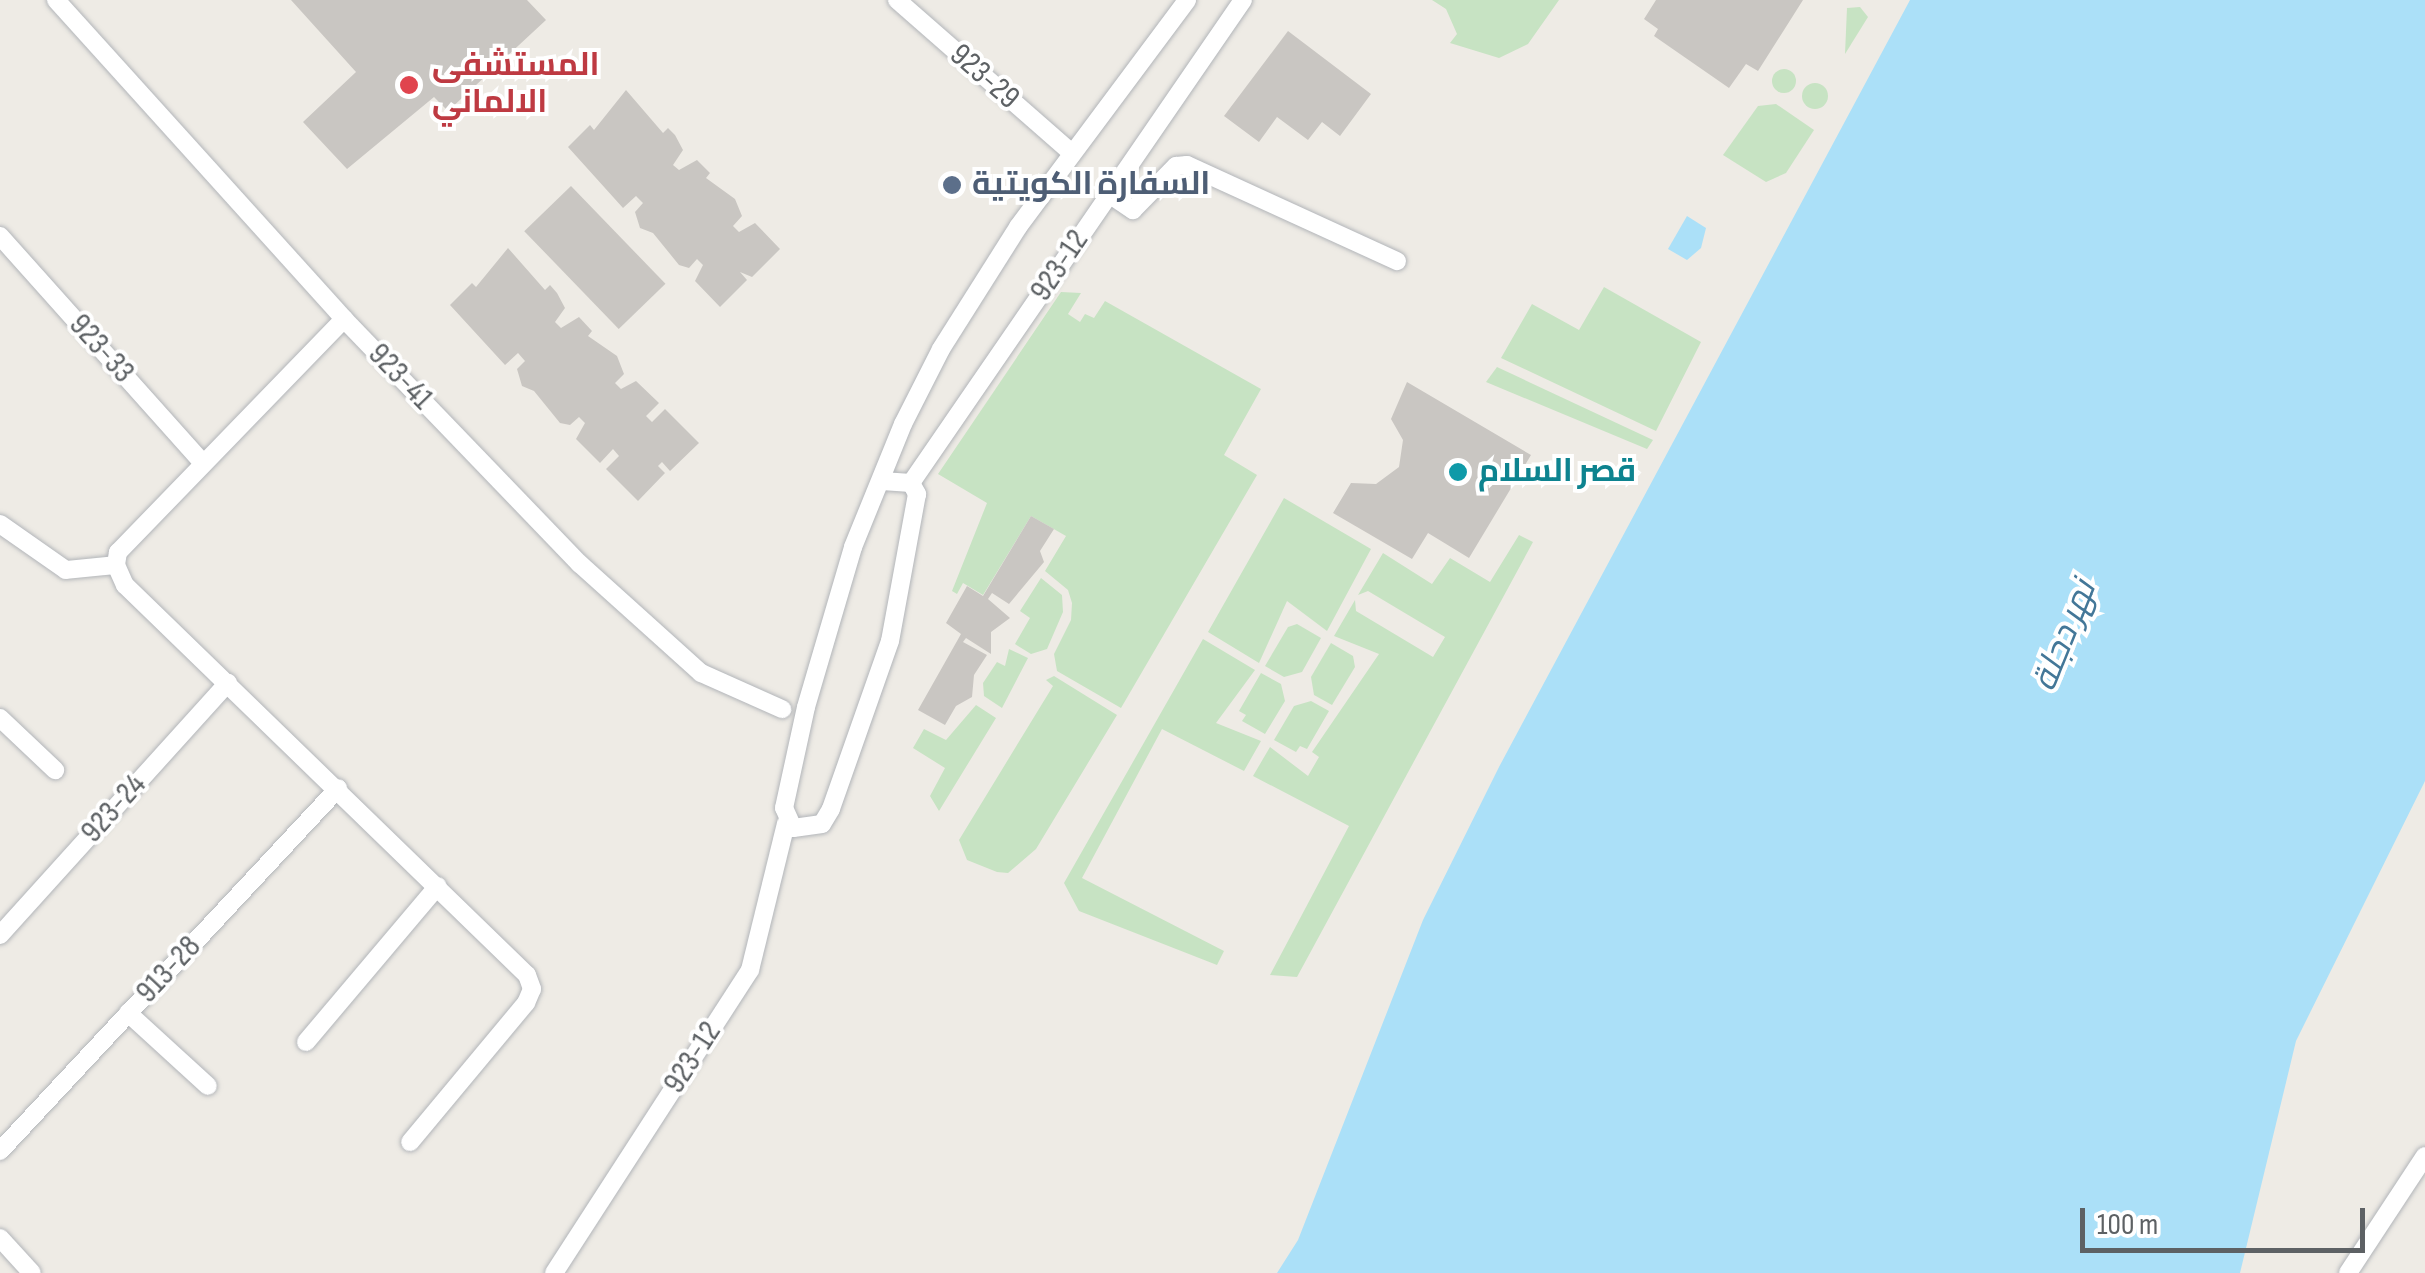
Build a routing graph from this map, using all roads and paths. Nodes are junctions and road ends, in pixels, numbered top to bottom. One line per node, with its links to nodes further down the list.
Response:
1 (56, 0): 9 (street, 923-41)
2 (897, 0): 5 (street, 923-29)
3 (1187, 0): 5 (street, 923-12)
4 (1243, 0): 6 (street, 923-12)
5 (1072, 153): 11 (street, 923-12)
6 (1108, 194): 8 (street); 12 (street, 923-12)
7 (0, 236): 10 (street, 923-33)
8 (1397, 261)
9 (344, 319): 10 (street); 16 (street, 923-41)
10 (202, 462): 14 (street)
11 (882, 481): 12 (street); 20 (street, 923-12)
12 (911, 483): 20 (street)
13 (0, 524): 14 (street)
14 (116, 566): 15 (street)
15 (228, 683): 19 (street); 22 (street, 923-24)
16 (782, 708)
17 (0, 718): 18 (street)
18 (55, 770)
19 (338, 788): 21 (street); 23 (street, 913-28)
20 (786, 822): 31 (street, 923-12)
21 (438, 886): 24 (street); 26 (street)
22 (0, 936)
23 (128, 1014): 25 (street); 27 (street, 913-28)
24 (306, 1042)
25 (208, 1086)
26 (410, 1142)
27 (0, 1151)
28 (2425, 1156): 32 (street)
29 (0, 1238): 30 (street)
30 (32, 1273)
31 (554, 1273)
32 (2348, 1273)

